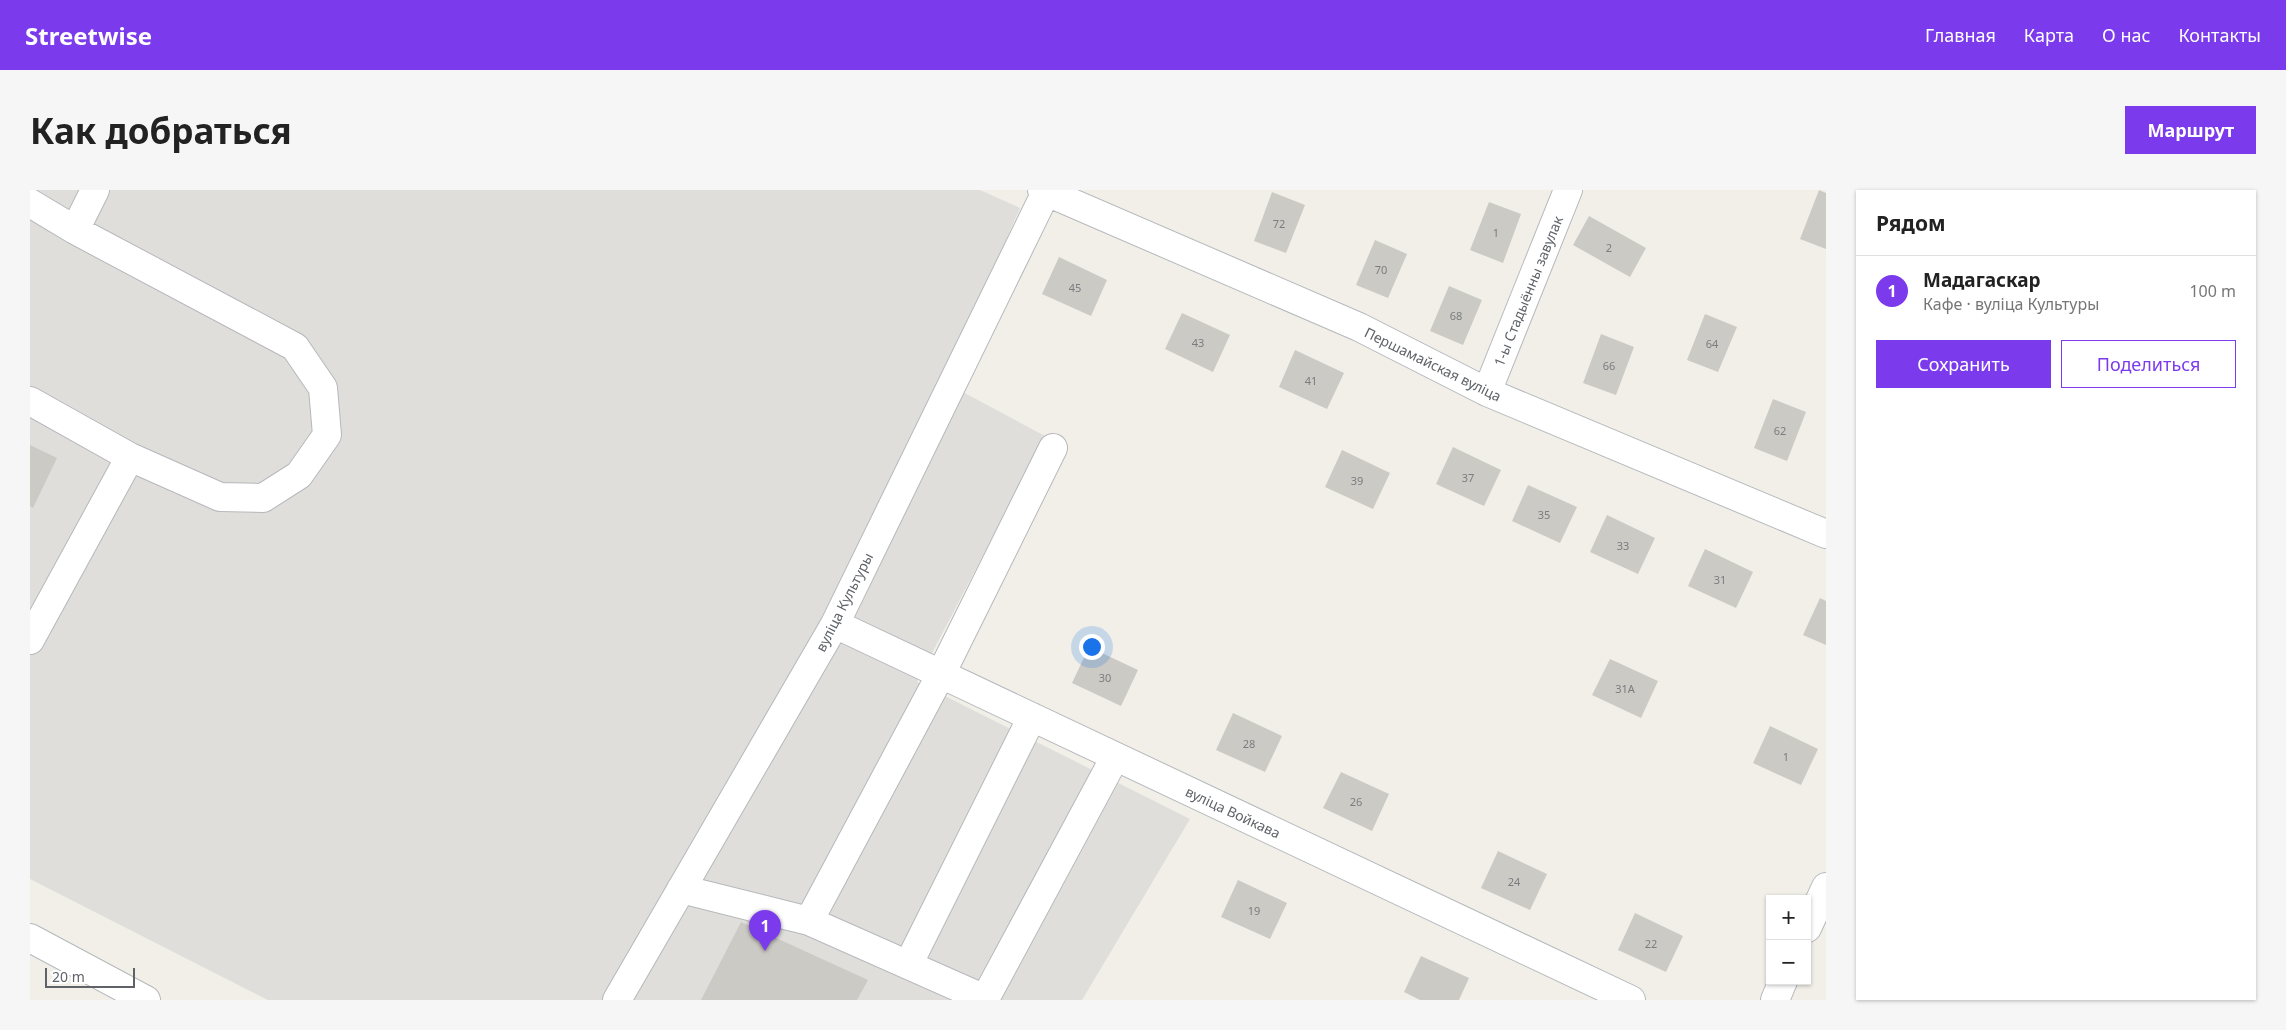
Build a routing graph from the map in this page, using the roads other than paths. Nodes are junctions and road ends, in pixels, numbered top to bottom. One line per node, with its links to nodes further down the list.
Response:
1 (95, 190): 5 (street)
2 (1568, 190): 6 (street, 1-ы Стадыённы завулак)
3 (1045, 191): 6 (street, Першамайская вуліца); 11 (street, вуліца Культуры)
4 (30, 203): 5 (street)
5 (75, 230): 9 (street)
6 (1487, 392): 10 (street, Першамайская вуліца)
7 (30, 401): 9 (street)
8 (1053, 448): 13 (street)
9 (130, 457): 12 (street)
10 (1826, 534)
11 (835, 624): 13 (street, вуліца Войкава); 17 (street, вуліца Культуры)
12 (30, 640)
13 (941, 674): 14 (street, вуліца Войкава); 19 (street)
14 (1032, 717): 15 (street, вуліца Войкава); 21 (street)
15 (1115, 756): 21 (street); 25 (street, вуліца Войкава)
16 (1826, 887): 18 (street)
17 (681, 889): 19 (street); 24 (street, вуліца Культуры)
18 (1811, 919)
19 (809, 921): 21 (street)
20 (30, 938): 23 (street)
21 (908, 965)
22 (1781, 985): 26 (street)
23 (146, 1000)
24 (617, 1000)
25 (1631, 1000)
26 (1775, 1000)

